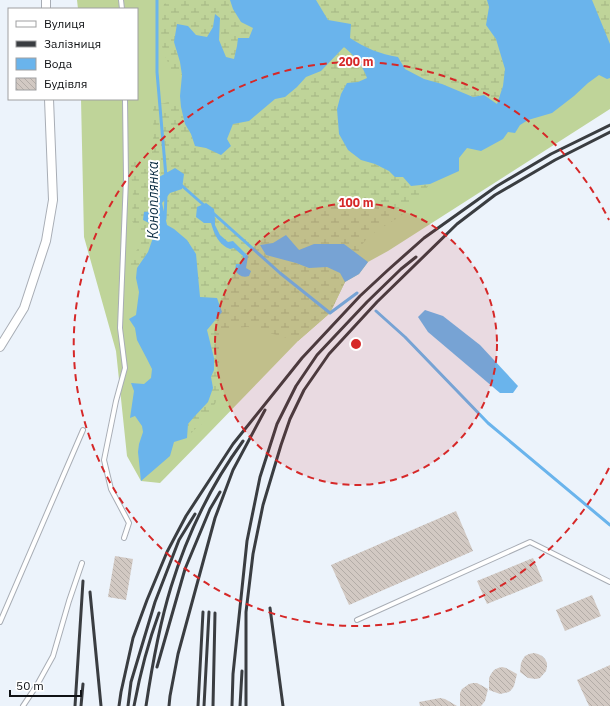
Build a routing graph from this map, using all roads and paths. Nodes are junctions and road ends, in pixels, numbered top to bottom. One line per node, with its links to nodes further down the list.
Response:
1 (49, 100): 3 (street)
2 (125, 100): 5 (lane)
3 (0, 347)
4 (83, 430): 9 (lane)
5 (124, 538)
6 (82, 563): 10 (lane)
7 (610, 582): 8 (lane)
8 (357, 620)
9 (0, 622)
10 (23, 706)

